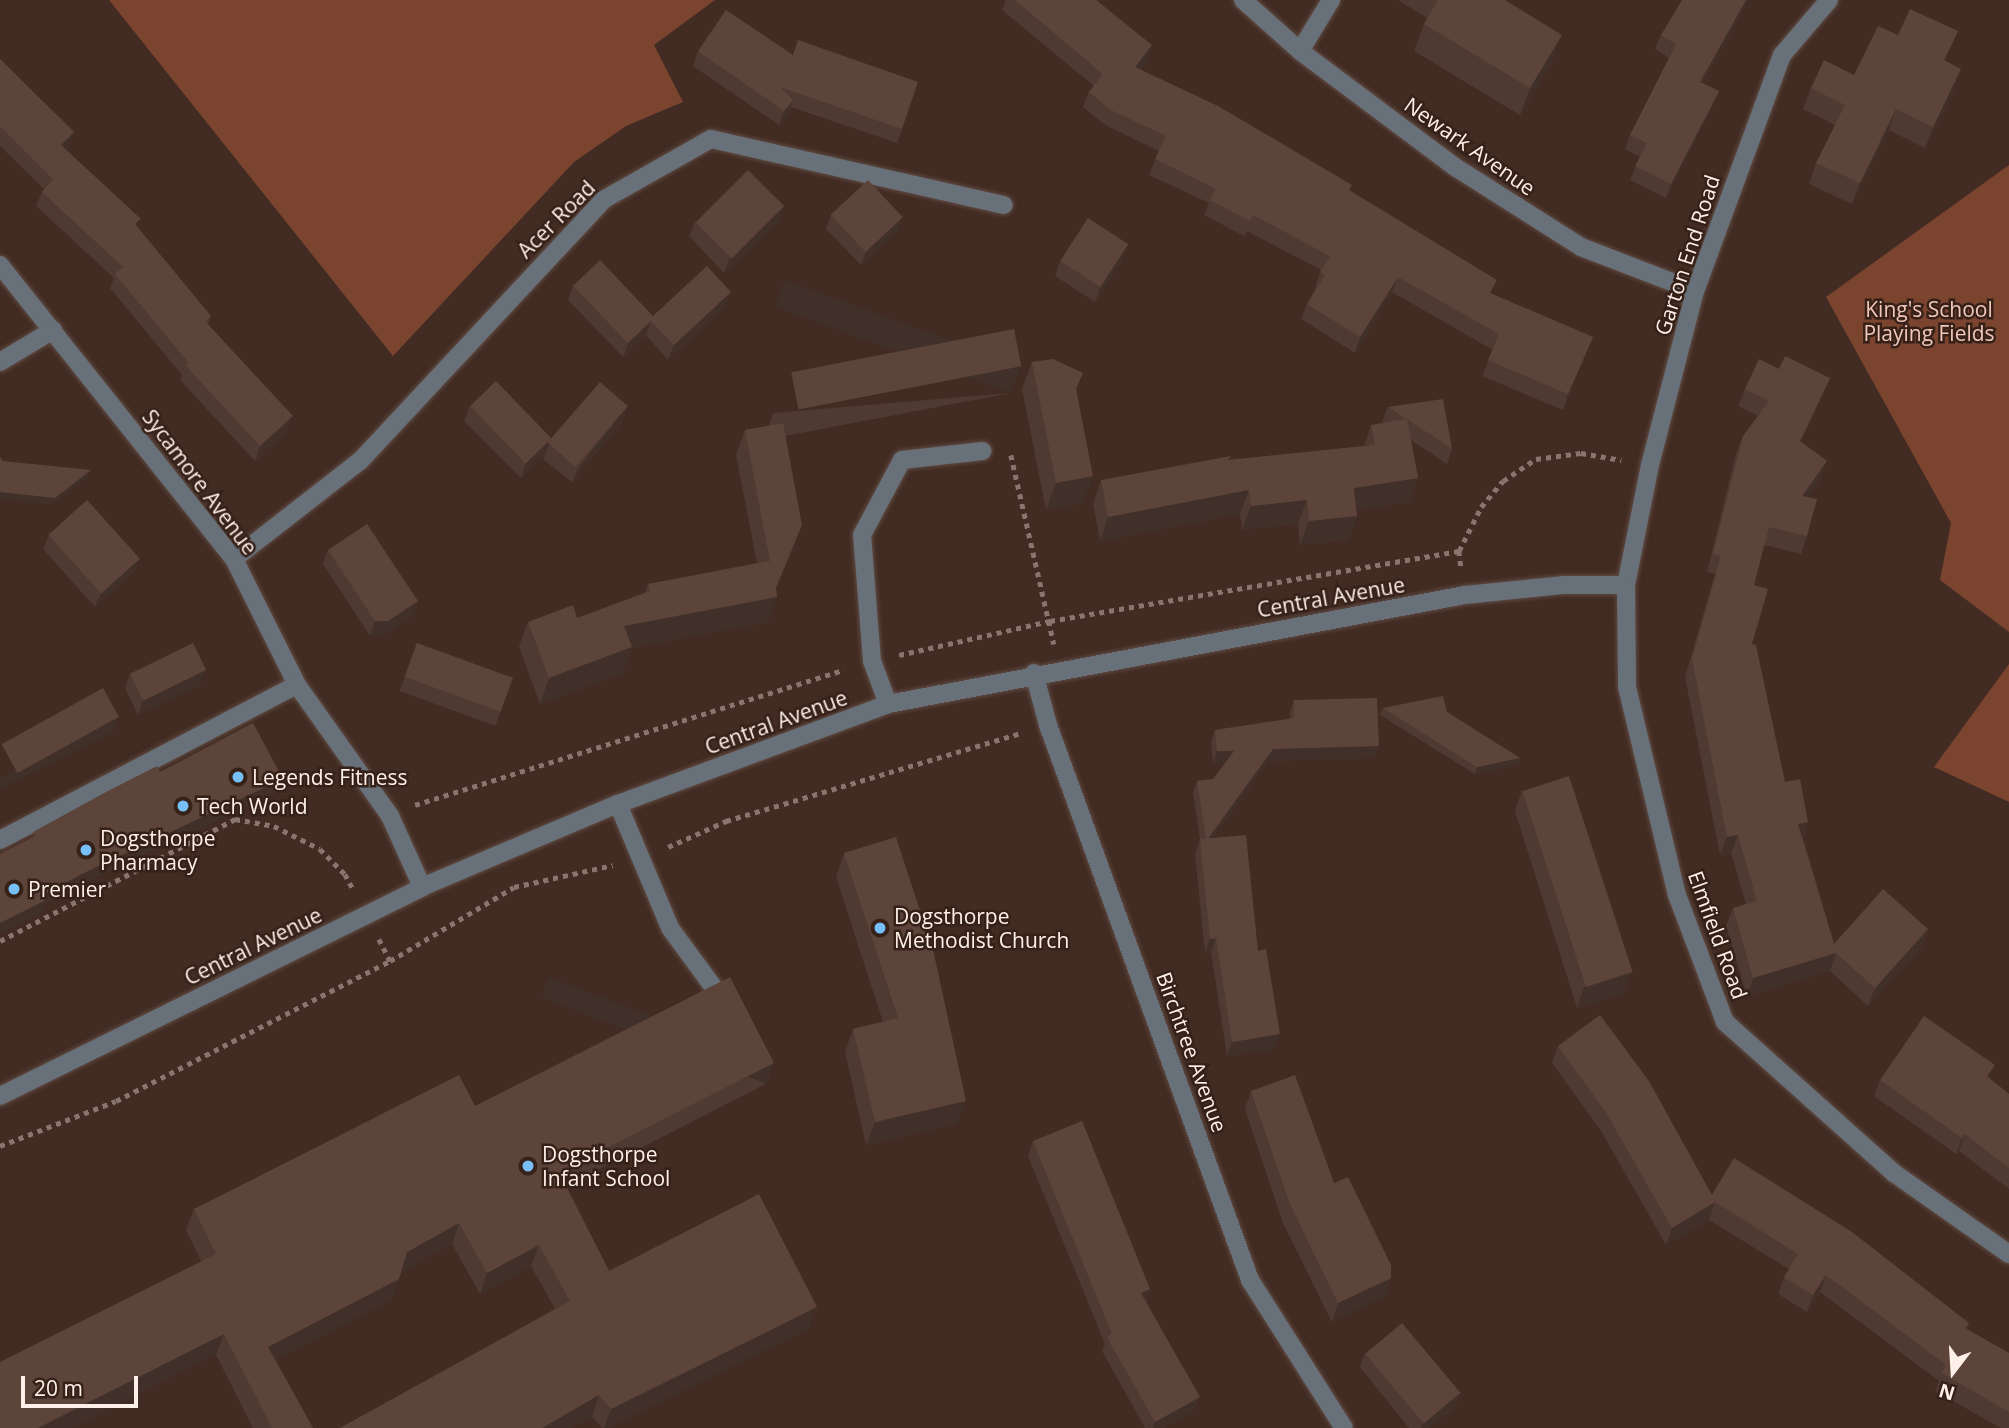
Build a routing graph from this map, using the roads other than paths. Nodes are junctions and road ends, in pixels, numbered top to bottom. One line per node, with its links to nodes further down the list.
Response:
1 (1243, 0): 4 (street, Newark Avenue)
2 (1331, 0): 4 (street)
3 (1829, 0): 7 (street, Garton End Road)
4 (1300, 51): 7 (street, Newark Avenue)
5 (1003, 205): 11 (street, Acer Road)
6 (0, 265): 8 (street, Sycamore Avenue)
7 (1695, 291): 12 (street, Garton End Road)
8 (53, 330): 9 (street); 11 (street, Sycamore Avenue)
9 (0, 362)
10 (982, 451): 15 (street)
11 (234, 559): 14 (street, Sycamore Avenue)
12 (1626, 585): 13 (street, Central Avenue); 21 (street, Elmfield Road)
13 (1034, 673): 15 (street, Central Avenue); 22 (street, Birchtree Avenue)
14 (297, 685): 17 (street); 18 (street, Sycamore Avenue)
15 (888, 704): 16 (street, Central Avenue)
16 (618, 804): 18 (street, Central Avenue); 19 (street)
17 (0, 840)
18 (422, 887): 20 (street, Central Avenue)
19 (714, 988)
20 (0, 1096)
21 (2009, 1254)
22 (1344, 1428)

